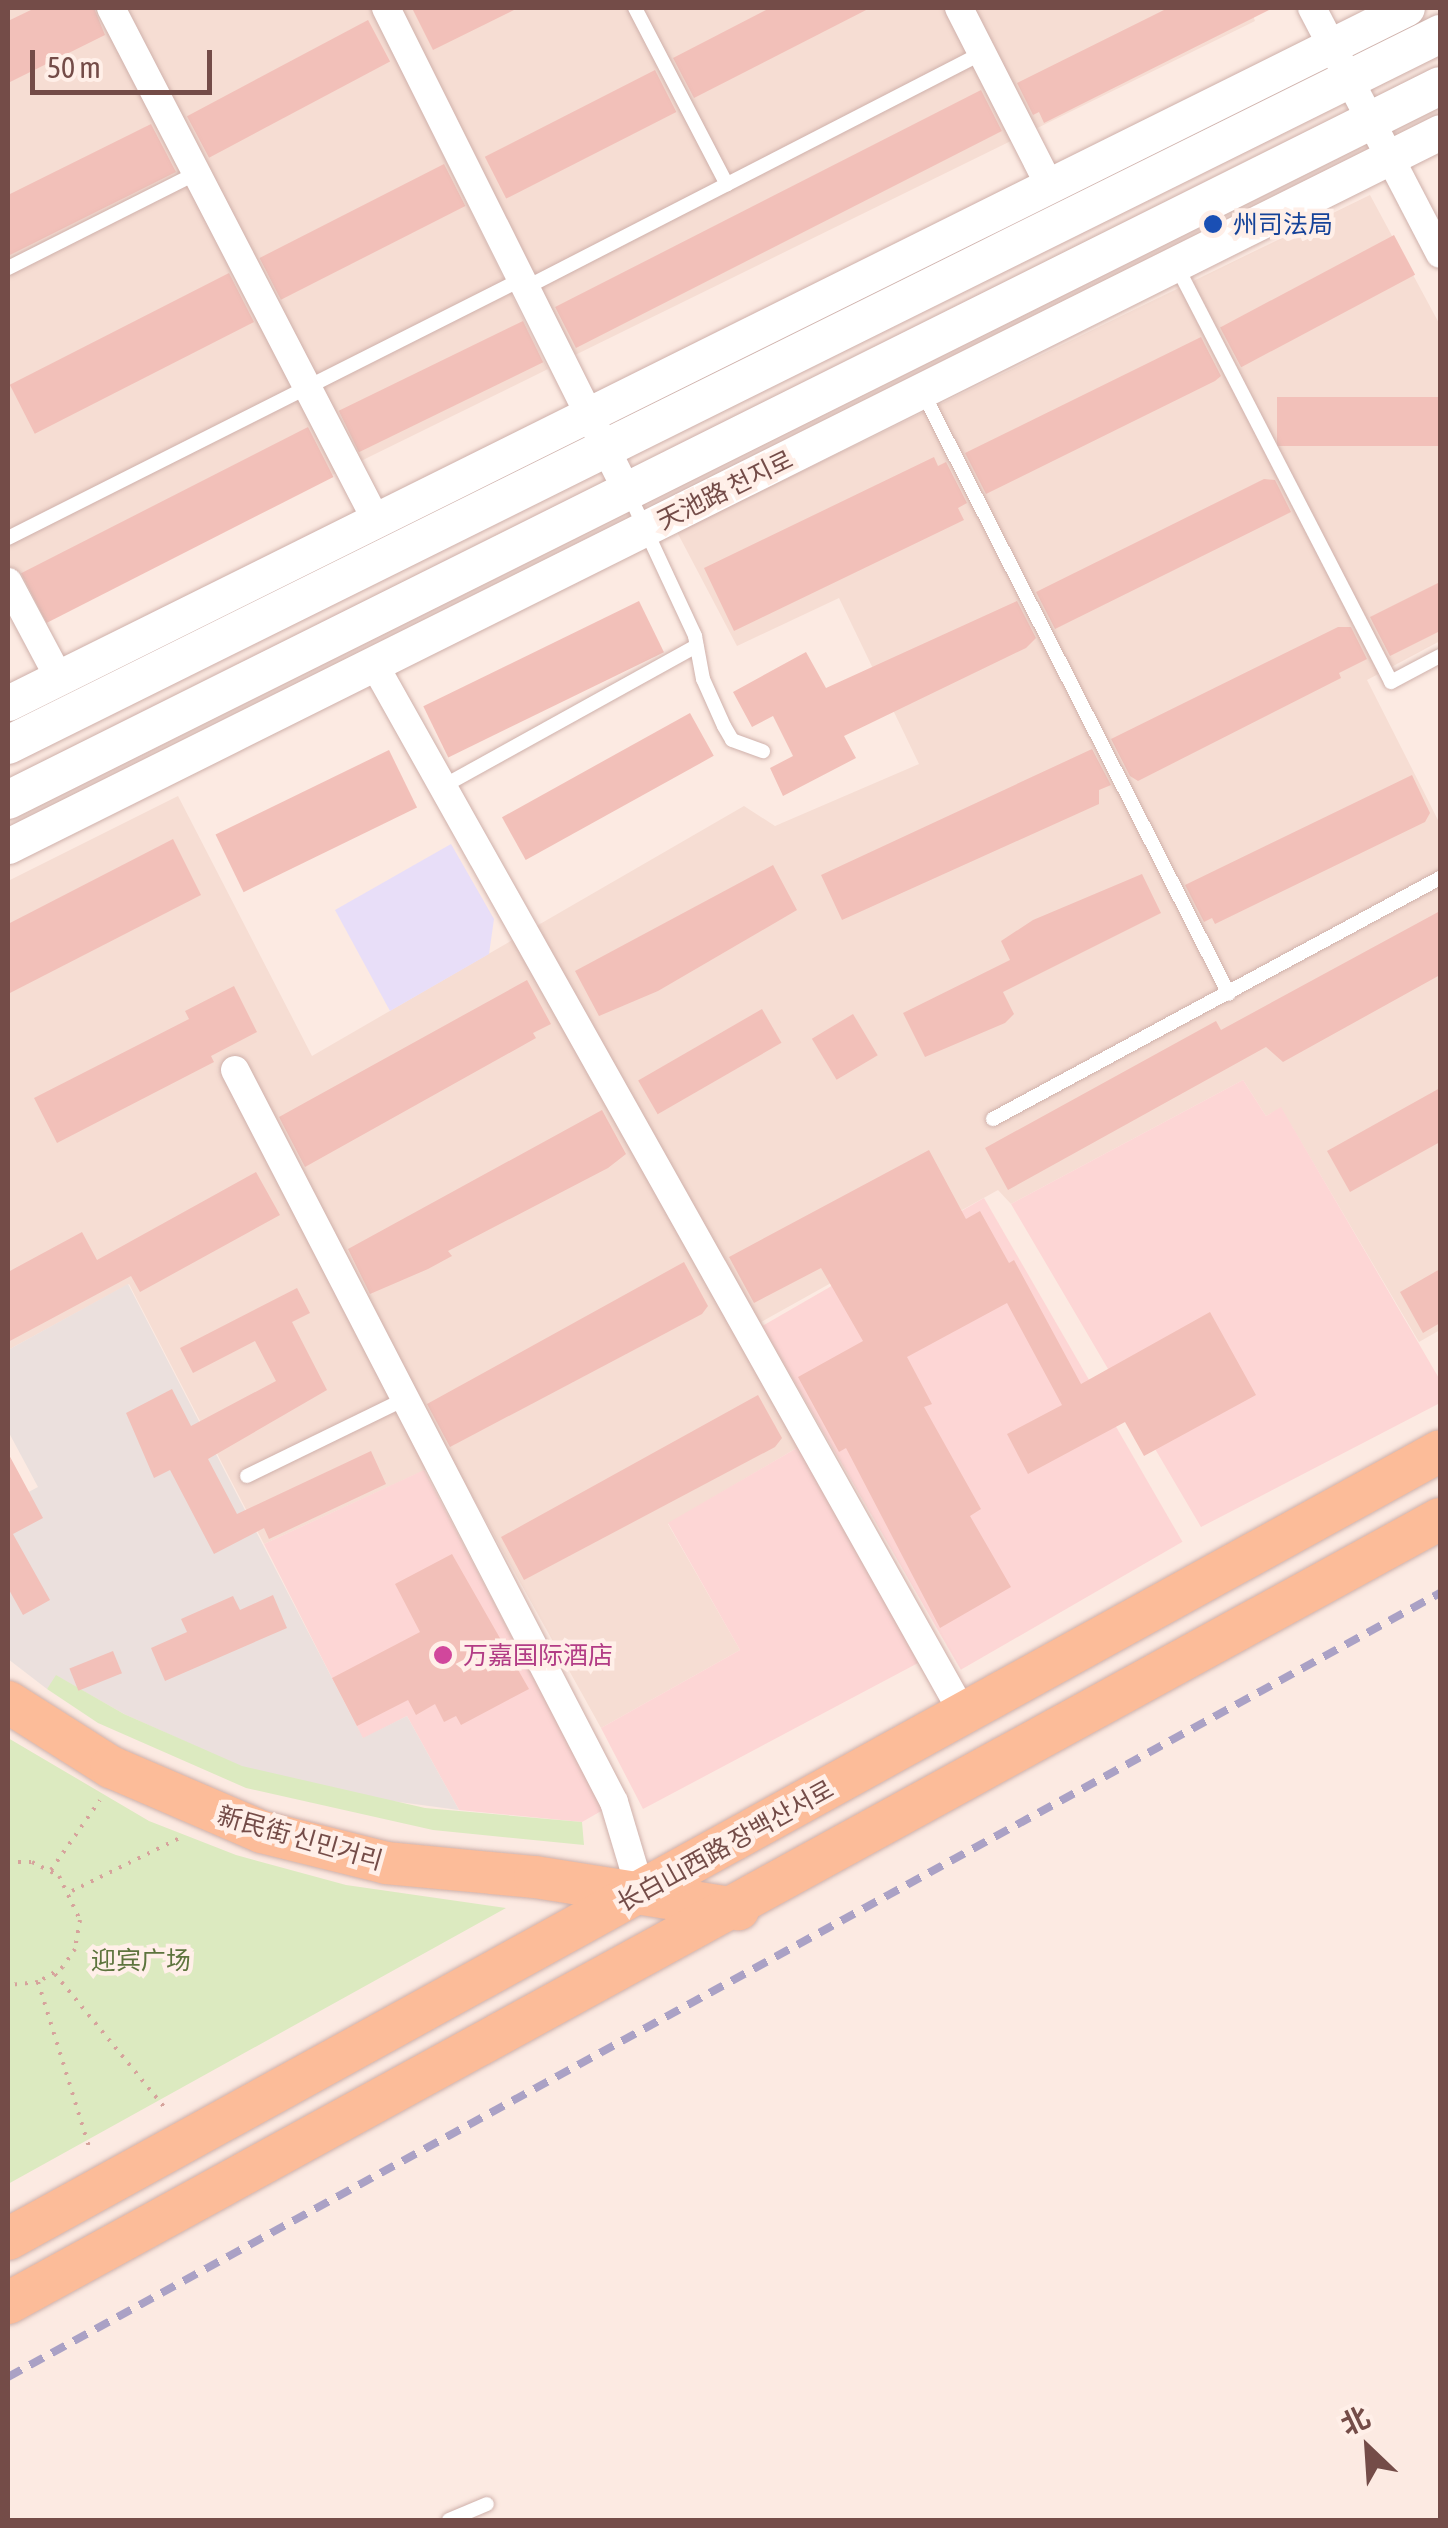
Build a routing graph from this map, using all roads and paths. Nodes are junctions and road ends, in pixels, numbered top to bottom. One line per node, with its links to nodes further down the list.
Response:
1 (111, 8): 15 (street)
2 (386, 8): 21 (street)
3 (635, 8): 16 (lane)
4 (959, 8): 9 (street)
5 (1312, 8): 8 (street)
6 (1407, 8): 8 (street)
7 (1440, 34): 10 (main road)
8 (1331, 45): 10 (street); 17 (street)
9 (982, 52): 16 (lane); 17 (street)
10 (1347, 81): 12 (street); 25 (main road)
11 (1440, 86): 12 (main road, 天池路 천지로)
12 (1369, 122): 14 (street); 26 (main road, 天池路 천지로)
13 (1440, 132): 14 (street, 天池路 천지로)
14 (1390, 157): 18 (street); 19 (street, 天池路 천지로)
15 (197, 174): 20 (lane); 22 (street)
16 (726, 184): 21 (lane)
17 (1049, 185): 24 (street)
18 (1440, 254)
19 (1176, 264): 23 (street, 天池路 천지로); 32 (lane)
20 (8, 268)
21 (522, 284): 22 (lane); 24 (street)
22 (307, 387): 27 (street); 29 (lane)
23 (922, 392): 28 (street, 天池路 천지로); 42 (lane)
24 (586, 415): 25 (street); 27 (street)
25 (604, 449): 26 (street); 36 (main road)
26 (627, 491): 28 (lane); 39 (main road, 天池路 천지로)
27 (376, 520): 34 (street)
28 (645, 530): 31 (lane); 33 (street, 天池路 천지로)
29 (8, 538)
30 (8, 582): 34 (street)
31 (696, 646): 37 (lane); 38 (lane)
32 (1440, 656)
33 (374, 664): 38 (street); 40 (street, 天池路 천지로)
34 (59, 678): 35 (street)
35 (8, 703)
36 (8, 745)
37 (763, 752)
38 (440, 788): 50 (street)
39 (8, 800)
40 (8, 846)
41 (1440, 878): 42 (lane)
42 (1228, 994): 44 (lane)
43 (234, 1070): 45 (street)
44 (993, 1120)
45 (405, 1399): 47 (lane); 56 (street)
46 (1440, 1452): 50 (main road, 长白山西路 장백산서로)
47 (247, 1476)
48 (1440, 1519): 57 (main road)
49 (8, 1702): 56 (main road, 新民街 신민거리)
50 (964, 1715): 56 (main road, 长白山西路 장백산서로)
51 (104, 1794): 54 (path)
52 (189, 1834): 55 (path)
53 (8, 1862): 54 (path)
54 (51, 1870): 55 (path)
55 (72, 1892): 58 (path)
56 (641, 1892): 57 (main road, 新民街 신민거리); 63 (main road, 长白山西路 장백산서로)
57 (738, 1909): 64 (main road)
58 (54, 1974): 59 (path); 61 (path)
59 (38, 1982): 60 (path); 62 (path)
60 (8, 1985)
61 (165, 2108)
62 (90, 2150)
63 (8, 2239)
64 (8, 2304)
65 (487, 2504): 66 (lane)
66 (449, 2520)

